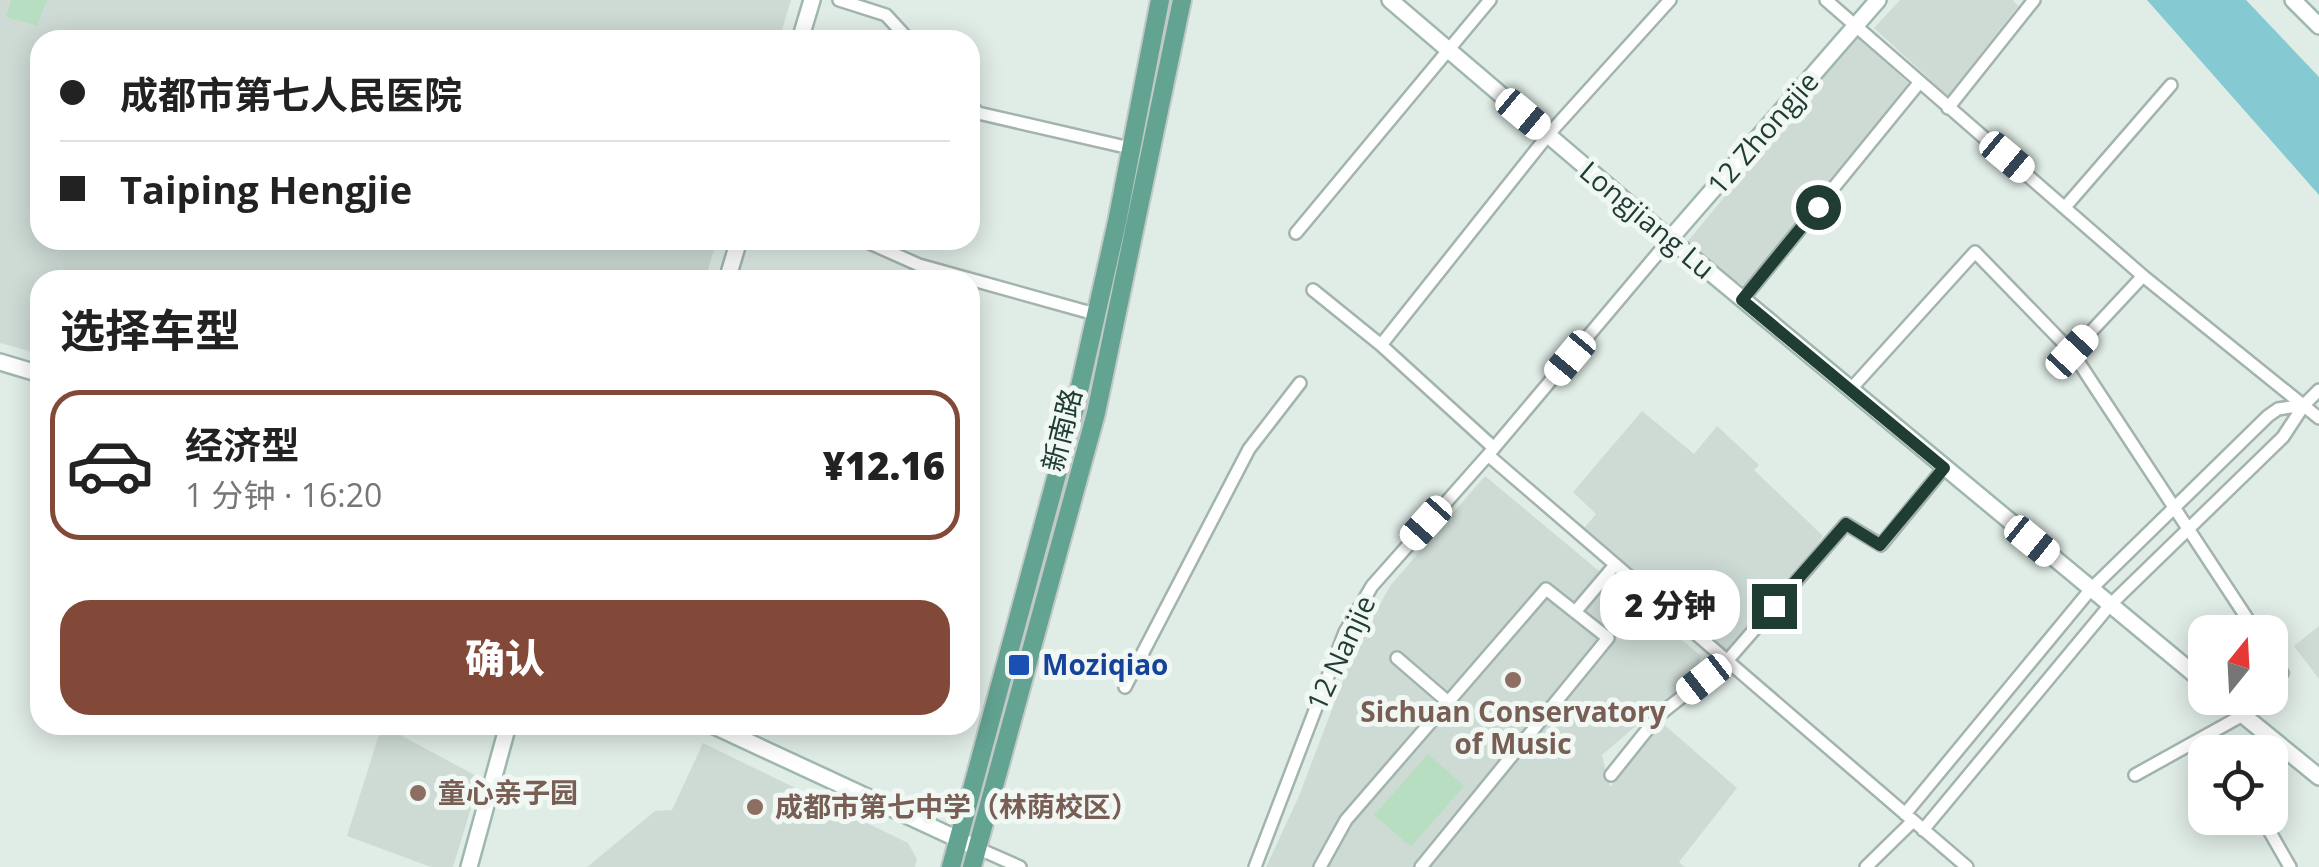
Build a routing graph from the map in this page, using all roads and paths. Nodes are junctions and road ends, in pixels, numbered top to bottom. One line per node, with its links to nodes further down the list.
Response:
1 (812, 0): 16 (street)
2 (839, 0): 17 (street)
3 (1160, 0): 24 (main road, 新南路)
4 (1182, 0): 70 (main road, 新南路)
5 (1390, 0): 18 (street, Longjiang Lu)
6 (1490, 0): 18 (street)
7 (1670, 0): 23 (street)
8 (1826, 0): 14 (street)
9 (1878, 0): 14 (street, 12 Zhongjie)
10 (2034, 0): 21 (street)
11 (2294, 0): 15 (street)
12 (2306, 0): 13 (street)
13 (2319, 12)
14 (1857, 26): 19 (street); 27 (street, 12 Zhongjie)
15 (2319, 26)
16 (803, 30)
17 (900, 30)
18 (1448, 50): 23 (street, Longjiang Lu); 26 (street)
19 (1919, 83): 21 (street); 33 (street)
20 (2171, 85): 25 (street)
21 (1948, 108): 25 (street)
22 (980, 112): 24 (street)
23 (1548, 135): 27 (street, Longjiang Lu); 35 (street)
24 (1130, 148): 34 (main road, 新南路)
25 (2066, 206): 30 (street)
26 (1296, 233)
27 (1670, 239): 33 (street, Longjiang Lu); 44 (street, 12 Nanjie)
28 (886, 250): 29 (street)
29 (940, 270)
30 (2143, 276): 36 (street); 42 (street)
31 (980, 281): 34 (street)
32 (1313, 290): 35 (street)
33 (1742, 300): 40 (street, Longjiang Lu)
34 (1095, 314): 69 (main road, 新南路)
35 (1381, 344): 44 (street)
36 (2072, 352): 40 (street); 46 (street)
37 (0, 362): 38 (street)
38 (30, 371)
39 (1300, 383): 56 (street)
40 (1850, 390): 45 (street, Longjiang Lu)
41 (2319, 390): 42 (street)
42 (2304, 405): 43 (street); 46 (street); 47 (street)
43 (2319, 418)
44 (1491, 451): 48 (street); 74 (street, 12 Nanjie)
45 (1944, 468): 49 (street, Longjiang Lu); 54 (street)
46 (2174, 508): 47 (street); 49 (street)
47 (2188, 530): 50 (street); 52 (street)
48 (1615, 565): 51 (street); 54 (street)
49 (2092, 589): 50 (street, Longjiang Lu); 67 (street)
50 (2110, 605): 55 (street, Longjiang Lu); 67 (street)
51 (1575, 612): 57 (street); 76 (street)
52 (2245, 615)
53 (1397, 658): 57 (street)
54 (1726, 661): 64 (street); 67 (street)
55 (2188, 669)
56 (1126, 687)
57 (1448, 702): 75 (street)
58 (2241, 715): 62 (street)
59 (2244, 715): 66 (street)
60 (505, 735): 71 (street)
61 (733, 735): 69 (street)
62 (2207, 735)
63 (2188, 746): 65 (street)
64 (1611, 775)
65 (2135, 775)
66 (2319, 777)
67 (1914, 822): 77 (street); 78 (street)
68 (2272, 835): 79 (street)
69 (958, 840): 70 (street); 72 (main road, 新南路)
70 (975, 858): 73 (street)
71 (469, 867)
72 (951, 867)
73 (1020, 867)
74 (1255, 867)
75 (1320, 867)
76 (1422, 867)
77 (1866, 867)
78 (1967, 867)
79 (2290, 867)

